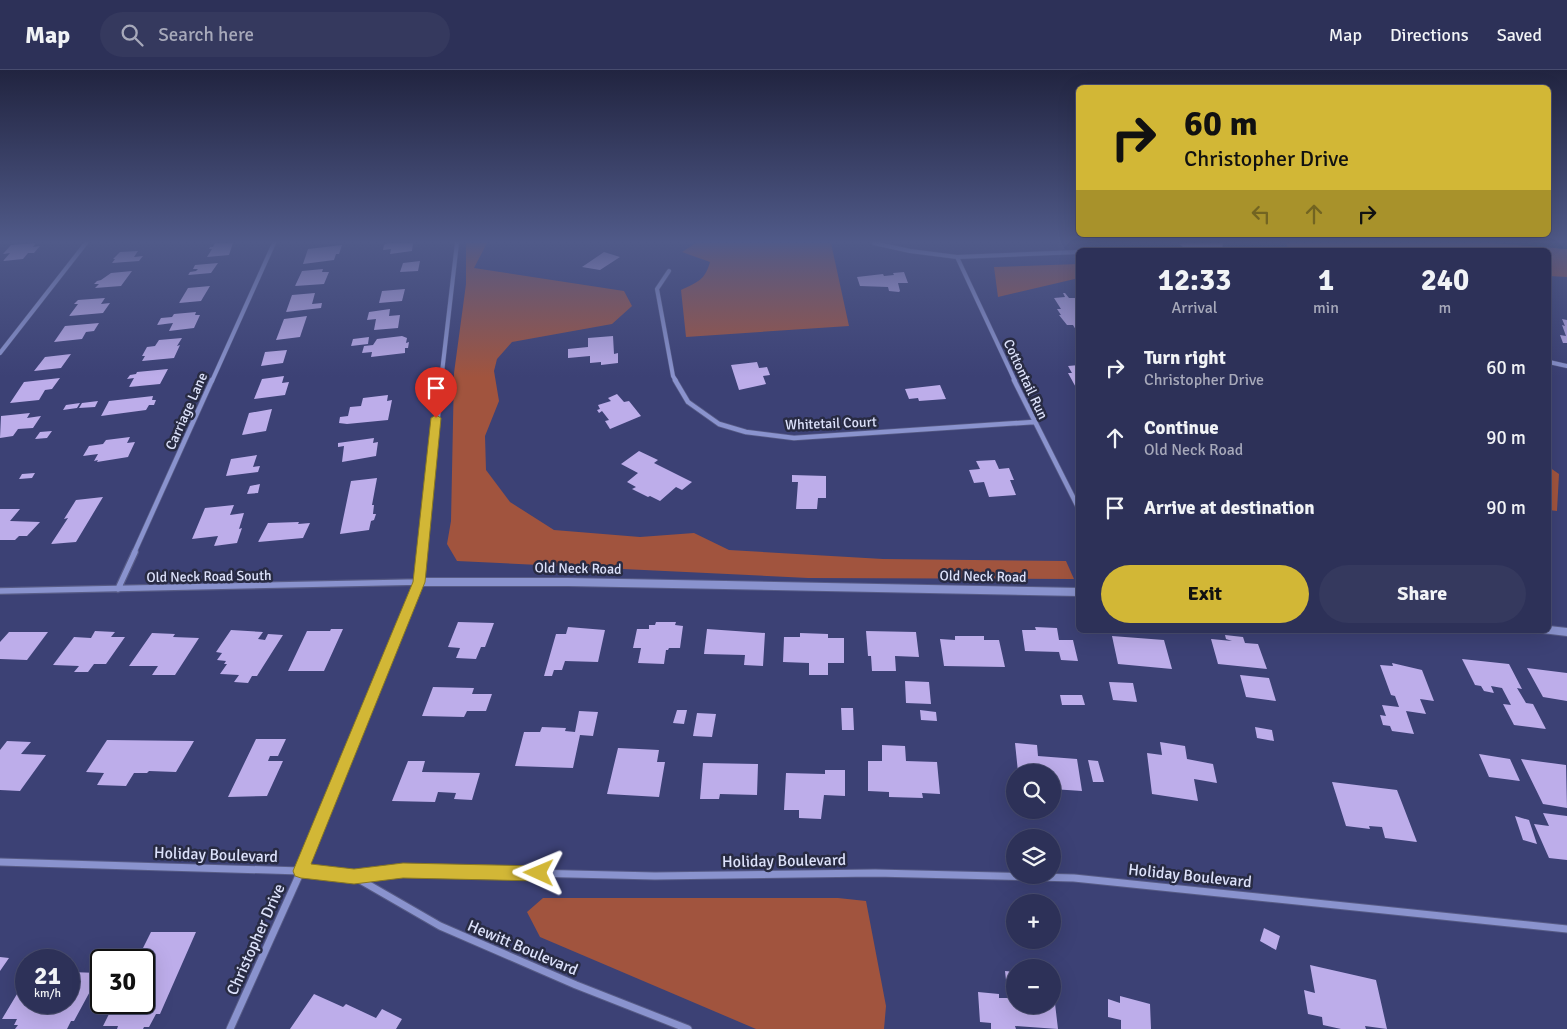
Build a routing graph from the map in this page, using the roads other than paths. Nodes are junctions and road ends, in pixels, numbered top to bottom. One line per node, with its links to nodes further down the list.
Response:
1 (51, 288): 6 (street)
2 (254, 288): 12 (street, Carriage Lane)
3 (452, 288): 11 (street)
4 (658, 288): 9 (street, Whitetail Court)
5 (971, 288): 9 (street, Cottontail Run)
6 (0, 353)
7 (1551, 362): 8 (street)
8 (1567, 366)
9 (1034, 422): 10 (street, Cottontail Run)
10 (1076, 503)
11 (419, 582): 12 (street, Old Neck Road South); 14 (street, Old Neck Road); 18 (street, Christopher Drive)
12 (118, 589): 13 (street, Old Neck Road South)
13 (0, 591)
14 (1076, 592)
15 (1551, 630): 16 (street)
16 (1567, 632)
17 (0, 862): 18 (street, Holiday Boulevard)
18 (301, 871): 19 (street, Holiday Boulevard); 21 (street, Christopher Drive)
19 (354, 877): 20 (street, Holiday Boulevard); 22 (street, Hewitt Boulevard)
20 (1567, 929)
21 (230, 1029)
22 (688, 1029)

